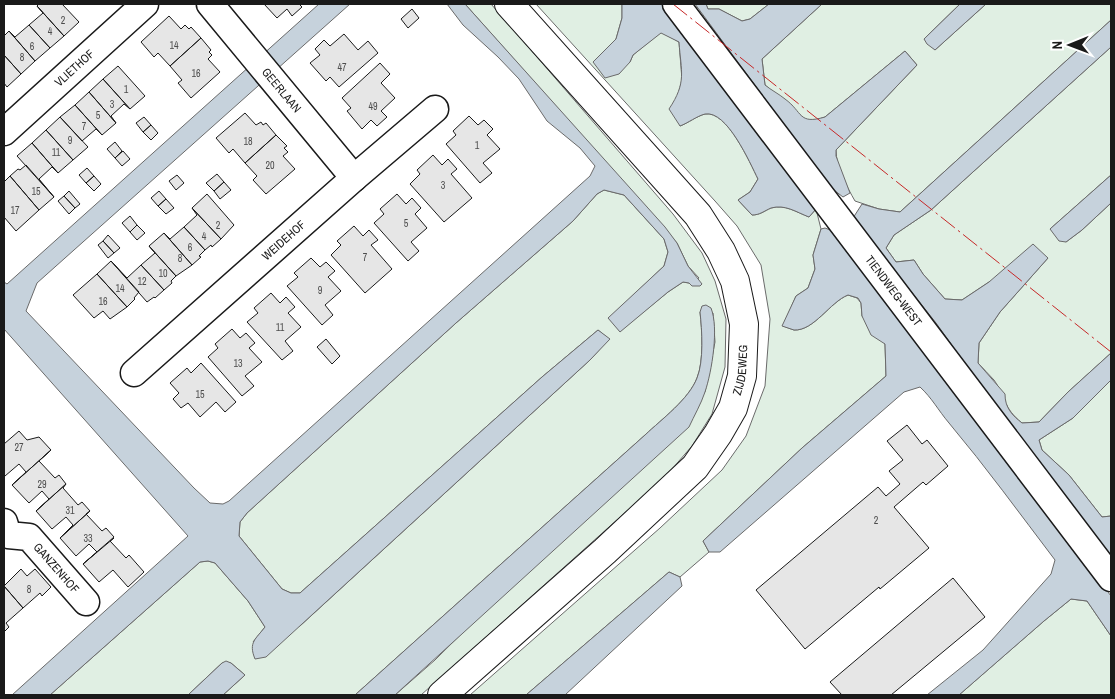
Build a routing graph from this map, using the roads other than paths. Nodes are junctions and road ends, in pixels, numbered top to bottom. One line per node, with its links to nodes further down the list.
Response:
1 (145, 4): 6 (street, VLIETHOF)
2 (210, 4): 7 (street, GEERLAAN)
3 (509, 4): 12 (main road, ZIJDEWEG)
4 (676, 4): 10 (street, TIENDWEG-WEST)
5 (435, 109): 7 (street, WEIDEHOF)
6 (4, 132)
7 (354, 178): 8 (street, WEIDEHOF)
8 (134, 373)
9 (5, 533): 11 (street, GANZENHOF)
10 (1111, 578)
11 (86, 602)
12 (442, 695)

